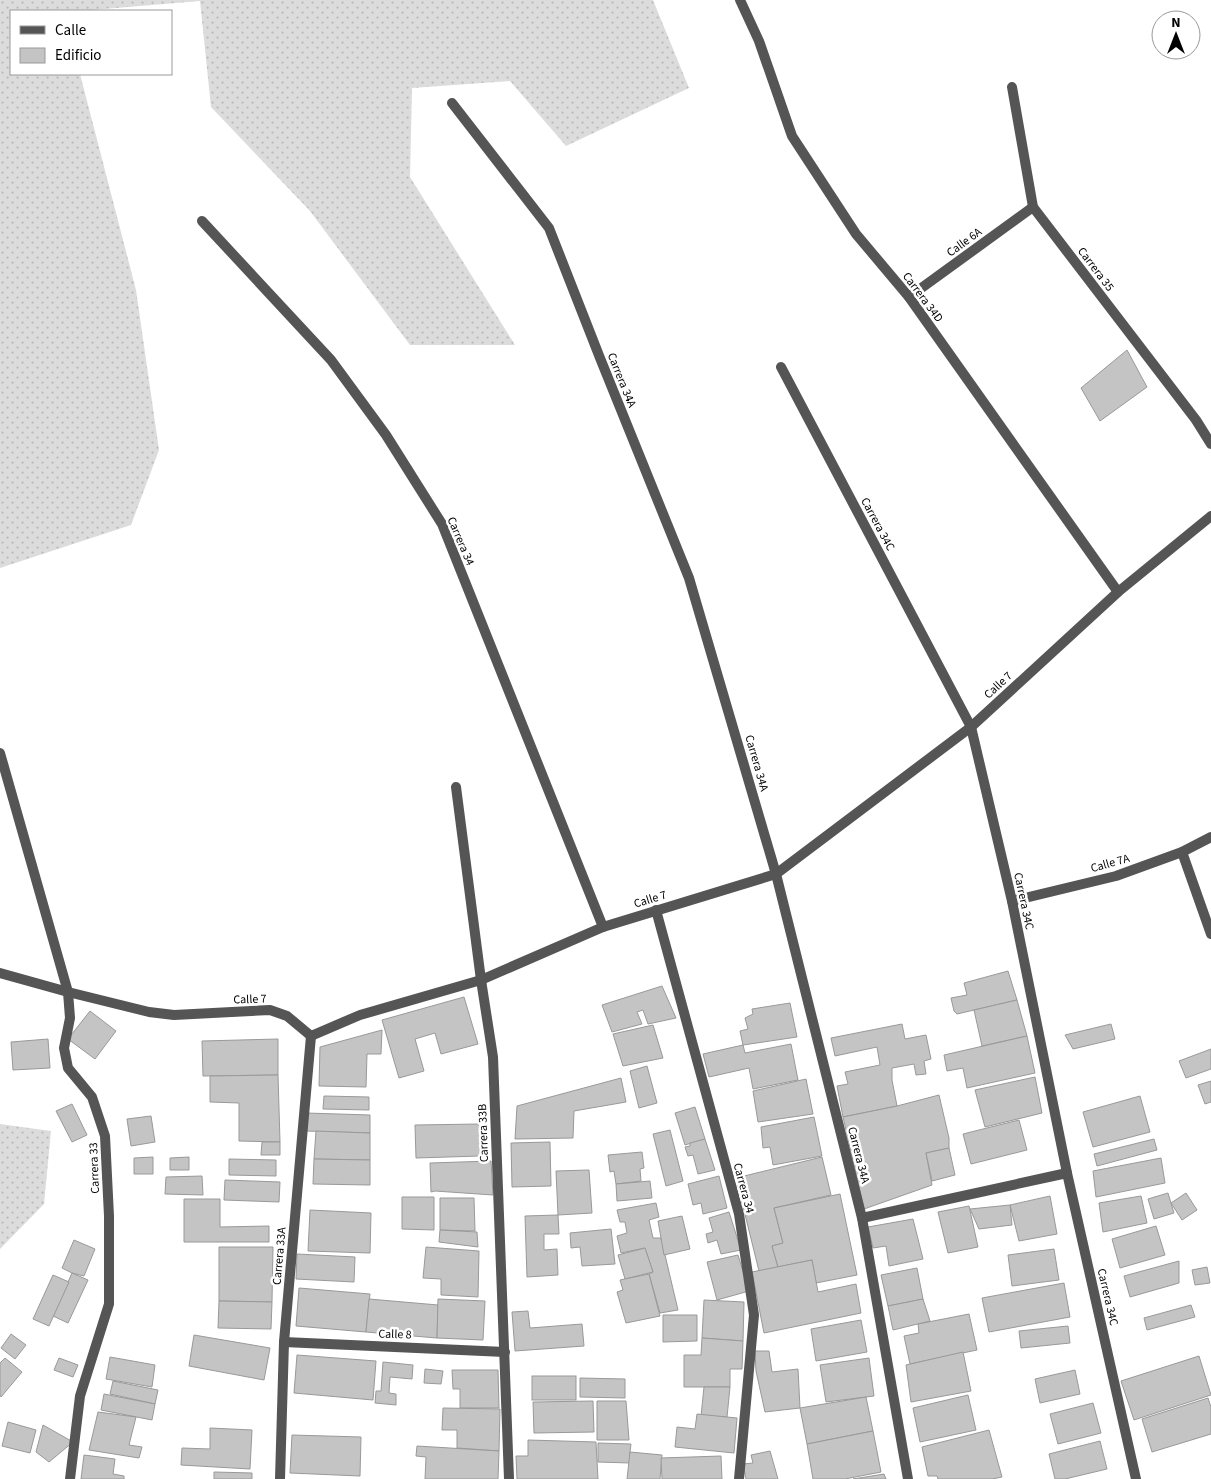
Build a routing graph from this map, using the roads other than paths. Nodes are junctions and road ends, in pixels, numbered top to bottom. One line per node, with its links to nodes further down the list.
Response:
1 (740, 0): 6 (street, Carrera 34D)
2 (1012, 87): 4 (street, Carrera 35)
3 (452, 103): 16 (street, Carrera 34A)
4 (1033, 207): 6 (street, Calle 6A); 8 (street, Carrera 35)
5 (202, 221): 19 (street, Carrera 34)
6 (909, 297): 10 (street, Carrera 34D)
7 (781, 367): 11 (street, Carrera 34C)
8 (1211, 444)
9 (1211, 516): 10 (street, Calle 7)
10 (1118, 592): 11 (street, Calle 7)
11 (971, 728): 16 (street, Calle 7); 17 (street, Carrera 34C)
12 (0, 753): 23 (street, Carrera 33)
13 (456, 788): 22 (street, Carrera 33B)
14 (1211, 838): 15 (street, Calle 7A)
15 (1182, 852): 17 (street, Calle 7A); 20 (street)
16 (776, 874): 18 (street, Calle 7); 26 (street, Carrera 34A)
17 (1012, 901): 25 (street, Carrera 34C)
18 (656, 910): 19 (street, Calle 7); 32 (street, Carrera 34)
19 (603, 927): 22 (street, Calle 7)
20 (1211, 934)
21 (0, 973): 23 (street, Calle 7)
22 (481, 980): 24 (street, Calle 7); 28 (street, Carrera 33B)
23 (68, 992): 24 (street, Calle 7); 29 (street, Carrera 33)
24 (311, 1036): 27 (street, Carrera 33A)
25 (1067, 1173): 26 (street); 34 (street, Carrera 34C)
26 (862, 1218): 33 (street, Carrera 34A)
27 (284, 1342): 28 (street, Calle 8); 30 (street, Carrera 33A)
28 (505, 1352): 31 (street, Carrera 33B)
29 (70, 1479)
30 (280, 1479)
31 (509, 1479)
32 (738, 1479)
33 (908, 1479)
34 (1136, 1479)

